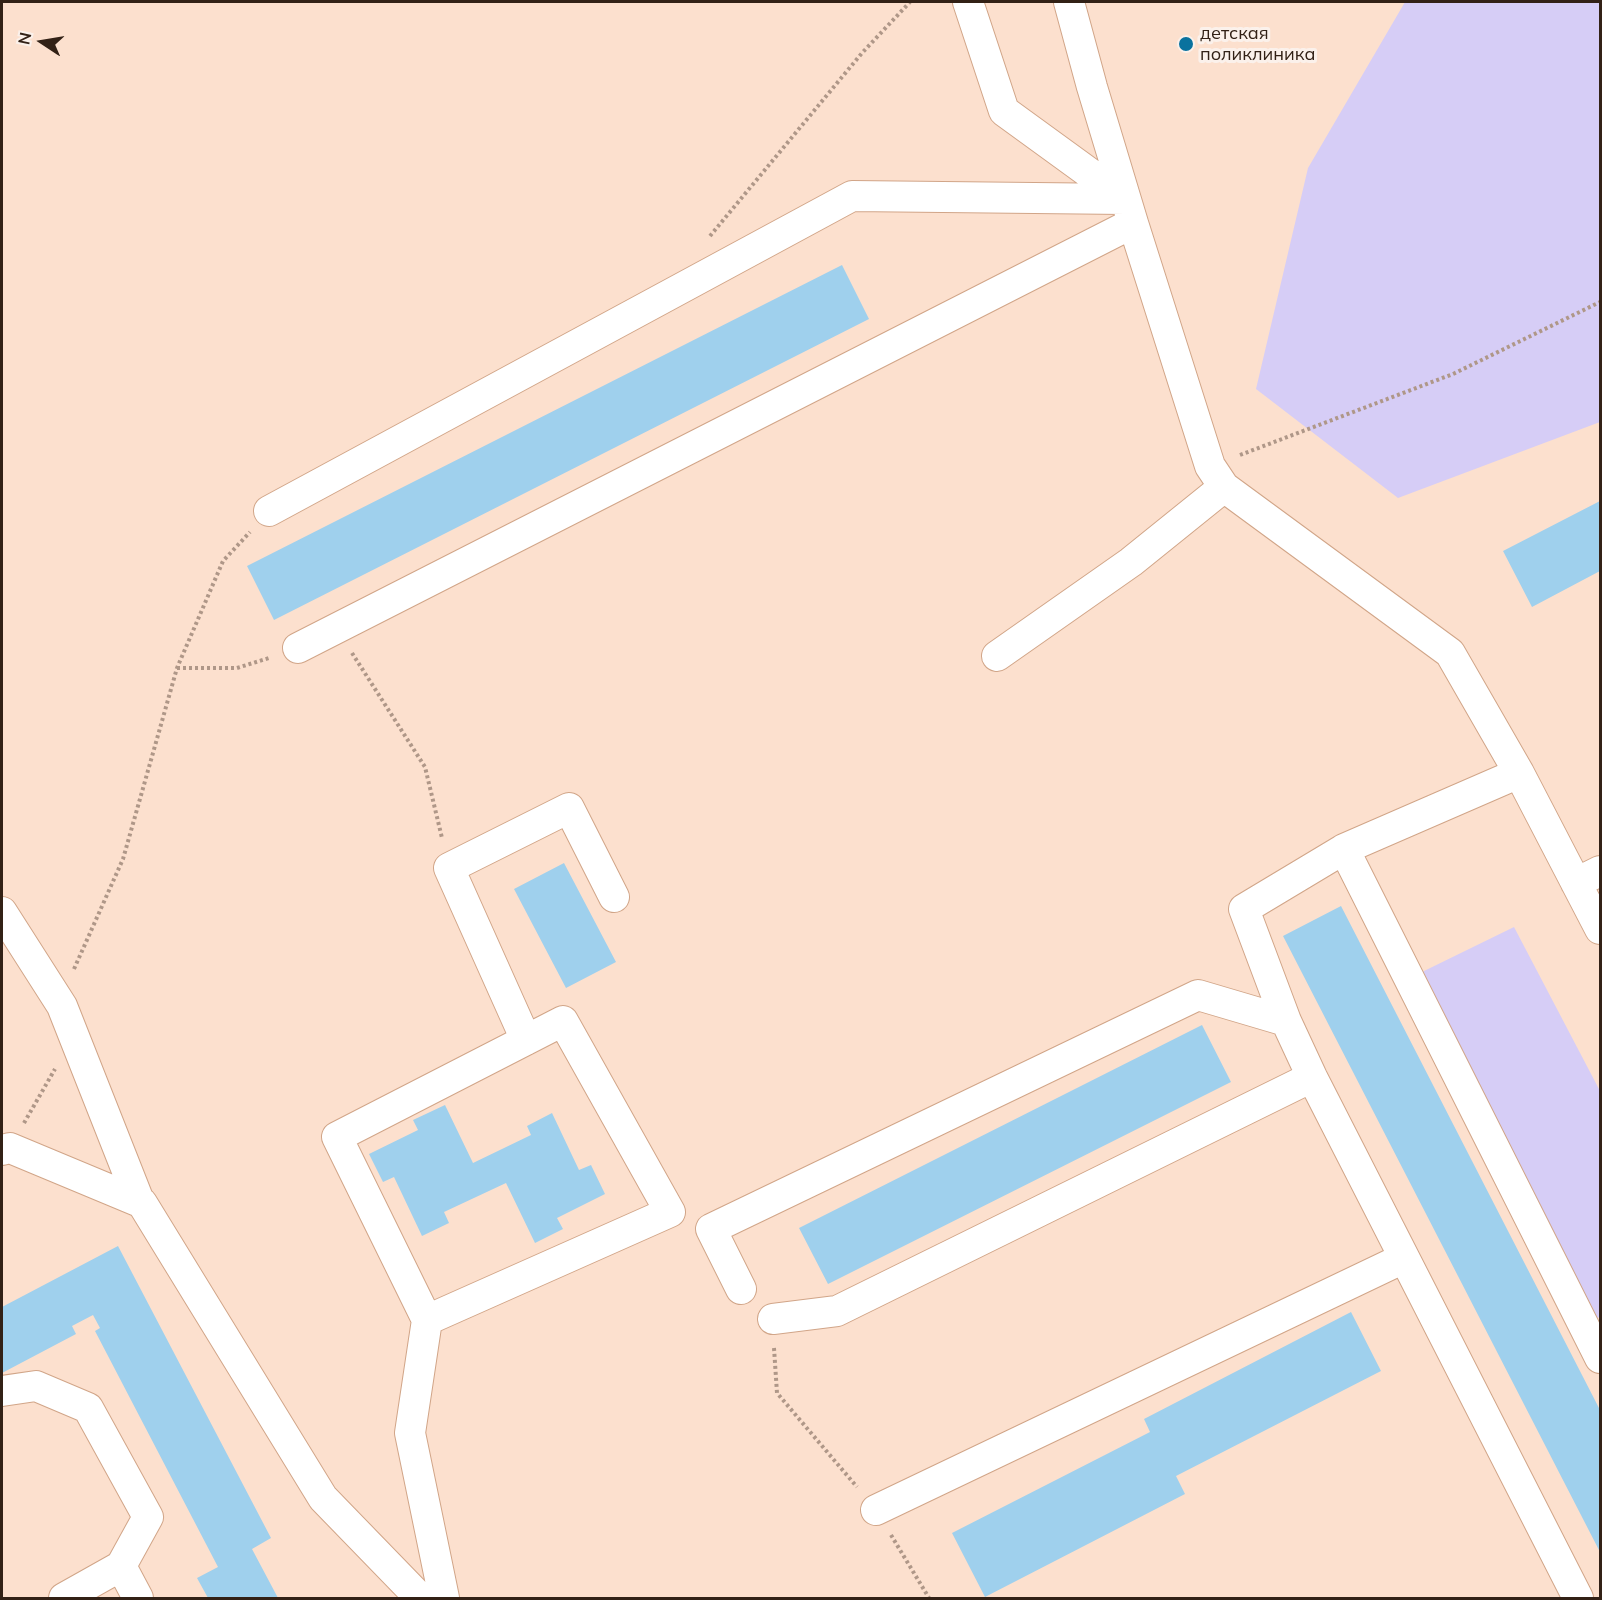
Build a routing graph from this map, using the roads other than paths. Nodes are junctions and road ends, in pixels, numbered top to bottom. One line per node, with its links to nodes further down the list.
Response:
1 (1069, 2): 3 (street)
2 (968, 5): 3 (street)
3 (1129, 211): 4 (street); 5 (street); 6 (street)
4 (1217, 476): 7 (street); 8 (street)
5 (269, 512)
6 (298, 648)
7 (997, 656)
8 (1519, 773): 9 (street); 10 (street)
9 (1344, 849): 14 (street); 25 (street)
10 (1588, 877): 13 (street)
11 (614, 897): 15 (street)
12 (2, 912): 18 (street)
13 (1600, 929)
14 (1286, 1021): 16 (street); 20 (street)
15 (526, 1040): 19 (street); 24 (street)
16 (1312, 1077): 21 (street); 23 (street)
17 (6, 1149): 18 (street)
18 (139, 1201): 31 (street)
19 (670, 1212): 20 (street); 24 (street)
20 (711, 1228): 22 (street)
21 (1404, 1258): 27 (street); 33 (street)
22 (741, 1289)
23 (773, 1319)
24 (427, 1320): 32 (street)
25 (1600, 1358)
26 (2, 1390): 28 (street)
27 (876, 1510)
28 (121, 1566): 29 (street); 30 (street)
29 (64, 1599)
30 (138, 1599)
31 (420, 1599)
32 (444, 1599)
33 (1578, 1599)

